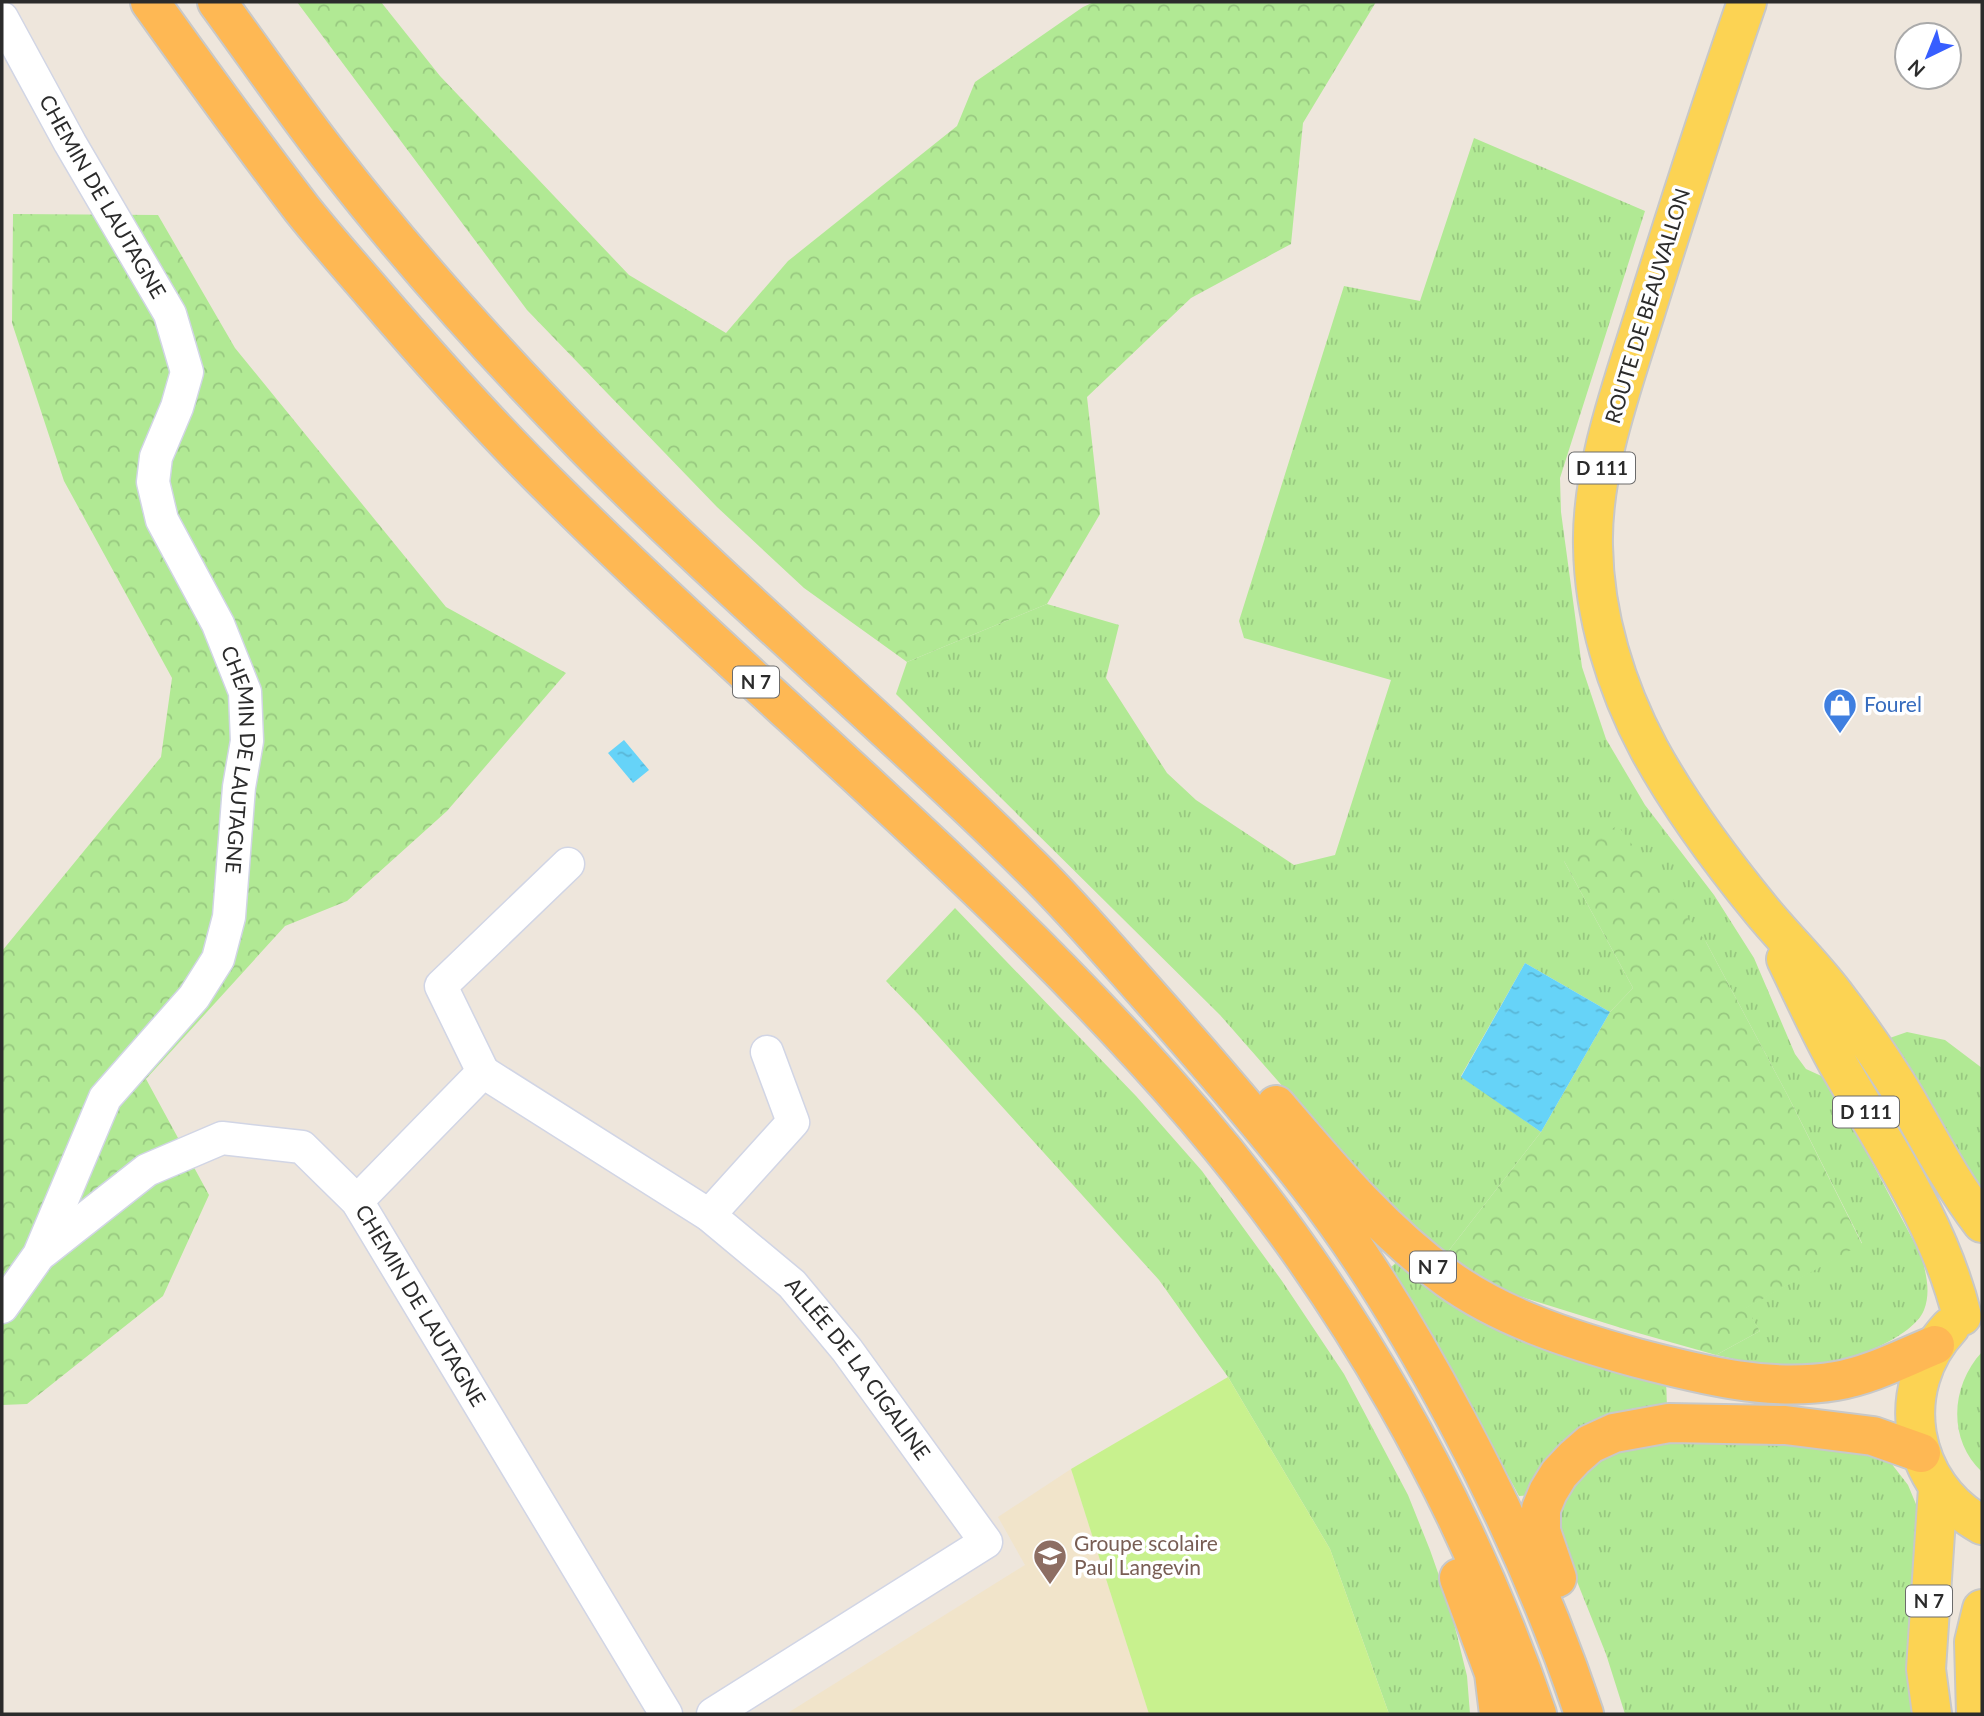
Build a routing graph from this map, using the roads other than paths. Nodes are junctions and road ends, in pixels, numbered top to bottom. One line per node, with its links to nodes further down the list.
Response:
1 (150, 2): 17 (highway, N 7)
2 (216, 2): 6 (highway, N 7)
3 (1747, 2): 7 (main road, ROUTE DE BEAUVALLON / D 111)
4 (2, 18): 13 (street, CHEMIN DE LAUTAGNE)
5 (568, 864): 9 (street)
6 (1056, 892): 16 (highway, N 7); 26 (highway, N 7)
7 (1761, 910): 12 (main road, D 111); 15 (main road, D 111)
8 (767, 1052): 11 (street)
9 (484, 1072): 10 (street); 11 (street, ALLÉE DE LA CIGALINE)
10 (357, 1201): 13 (street, CHEMIN DE LAUTAGNE); 22 (street, CHEMIN DE LAUTAGNE)
11 (709, 1216): 23 (street, ALLÉE DE LA CIGALINE)
12 (1982, 1223)
13 (39, 1255): 14 (street)
14 (2, 1307)
15 (1972, 1310): 16 (main road)
16 (1936, 1345): 18 (main road)
17 (1370, 1356): 24 (highway, N 7); 25 (highway, N 7)
18 (1921, 1453): 19 (main road); 27 (highway)
19 (1938, 1488): 20 (main road); 28 (main road, N 7)
20 (1982, 1525)
21 (1982, 1609): 29 (main road, N 7)
22 (666, 1714)
23 (713, 1714)
24 (1499, 1714)
25 (1537, 1714)
26 (1584, 1714)
27 (1598, 1714)
28 (1932, 1714)
29 (1976, 1714)

